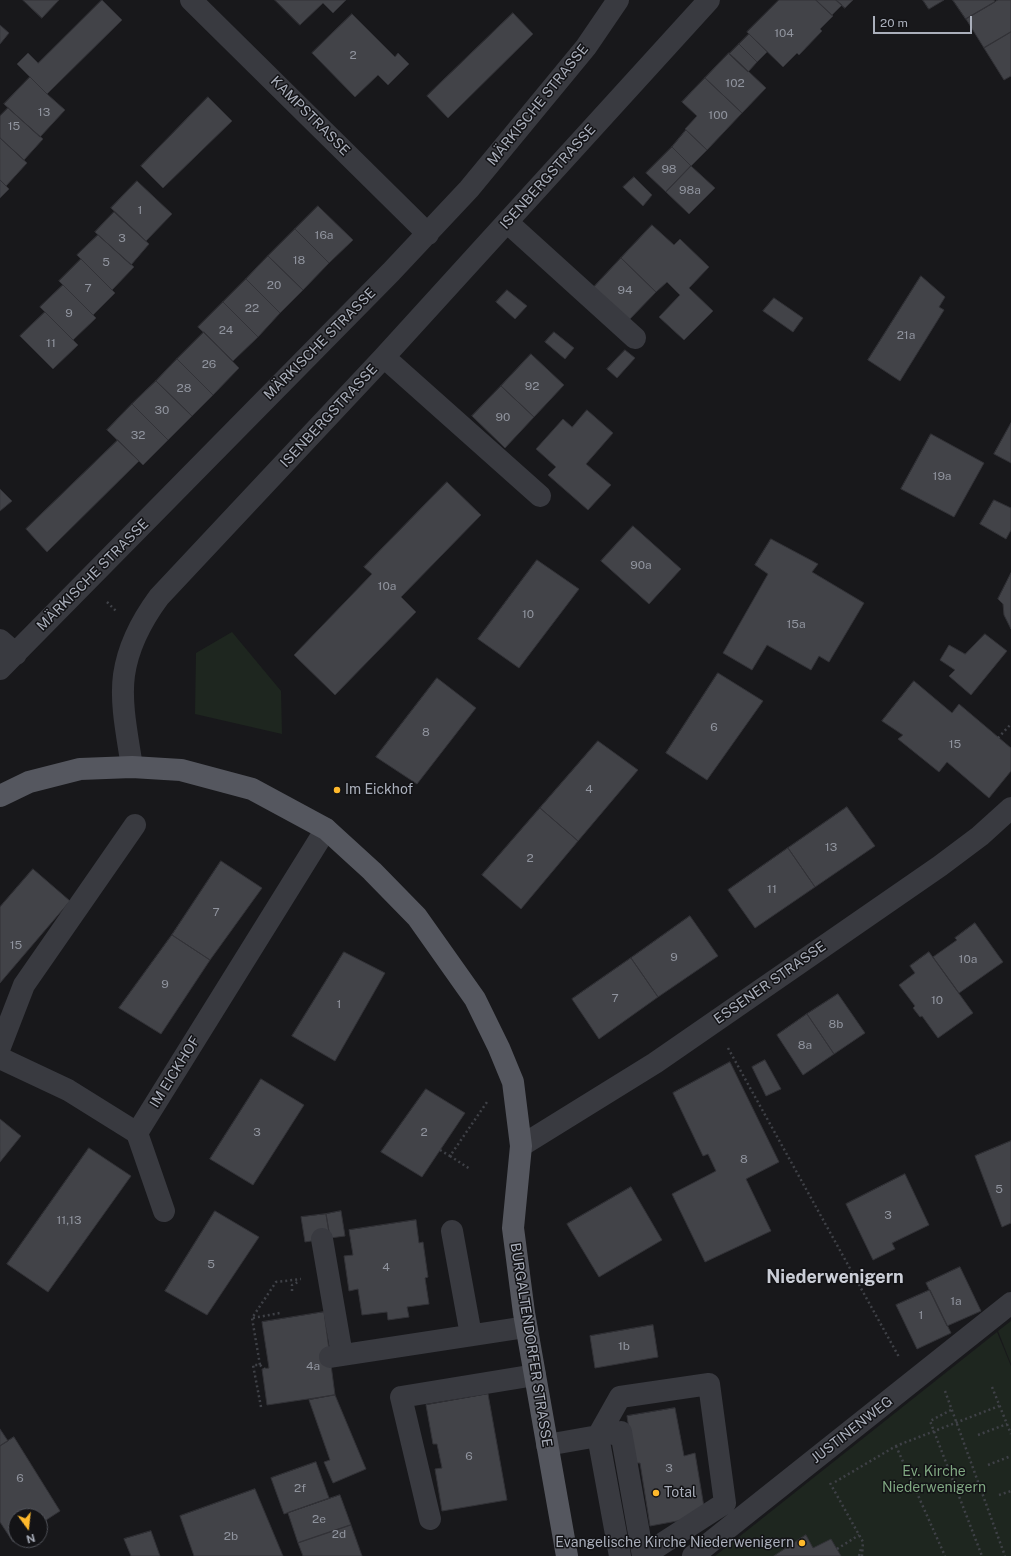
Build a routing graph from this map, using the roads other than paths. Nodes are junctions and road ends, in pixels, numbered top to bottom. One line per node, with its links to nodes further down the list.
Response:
1 (191, 0): 5 (street, KAMPSTRASSE)
2 (618, 0): 5 (street, MÄRKISCHE STRASSE)
3 (709, 0): 4 (street, ISENBERGSTRASSE)
4 (508, 222): 6 (street); 7 (street, ISENBERGSTRASSE)
5 (428, 234): 9 (street, MÄRKISCHE STRASSE)
6 (636, 338)
7 (384, 357): 8 (street); 11 (street, ISENBERGSTRASSE)
8 (540, 496)
9 (8, 647): 10 (street, MÄRKISCHE STRASSE)
10 (0, 669)
11 (132, 767): 12 (main road); 15 (main road, BURGALTENDORFER STRASSE)
12 (0, 796)
13 (1011, 808): 19 (street, ESSENER STRASSE)
14 (135, 825): 16 (street)
15 (326, 828): 18 (street, IM EICKHOF); 19 (main road, BURGALTENDORFER STRASSE)
16 (0, 1047)
17 (0, 1058): 18 (street)
18 (137, 1133): 20 (street)
19 (521, 1146): 24 (main road, BURGALTENDORFER STRASSE)
20 (164, 1211)
21 (452, 1231): 25 (street)
22 (322, 1239): 25 (street)
23 (1011, 1303): 33 (street, JUSTINENWEG)
24 (526, 1327): 25 (street); 26 (main road, BURGALTENDORFER STRASSE)
25 (471, 1335)
26 (535, 1376): 28 (main road, BURGALTENDORFER STRASSE); 29 (street)
27 (598, 1436): 28 (street); 31 (street); 32 (street); 32 (street)
28 (547, 1445): 30 (main road, BURGALTENDORFER STRASSE)
29 (430, 1519)
30 (567, 1556)
31 (620, 1556)
32 (643, 1556)
33 (693, 1556)

